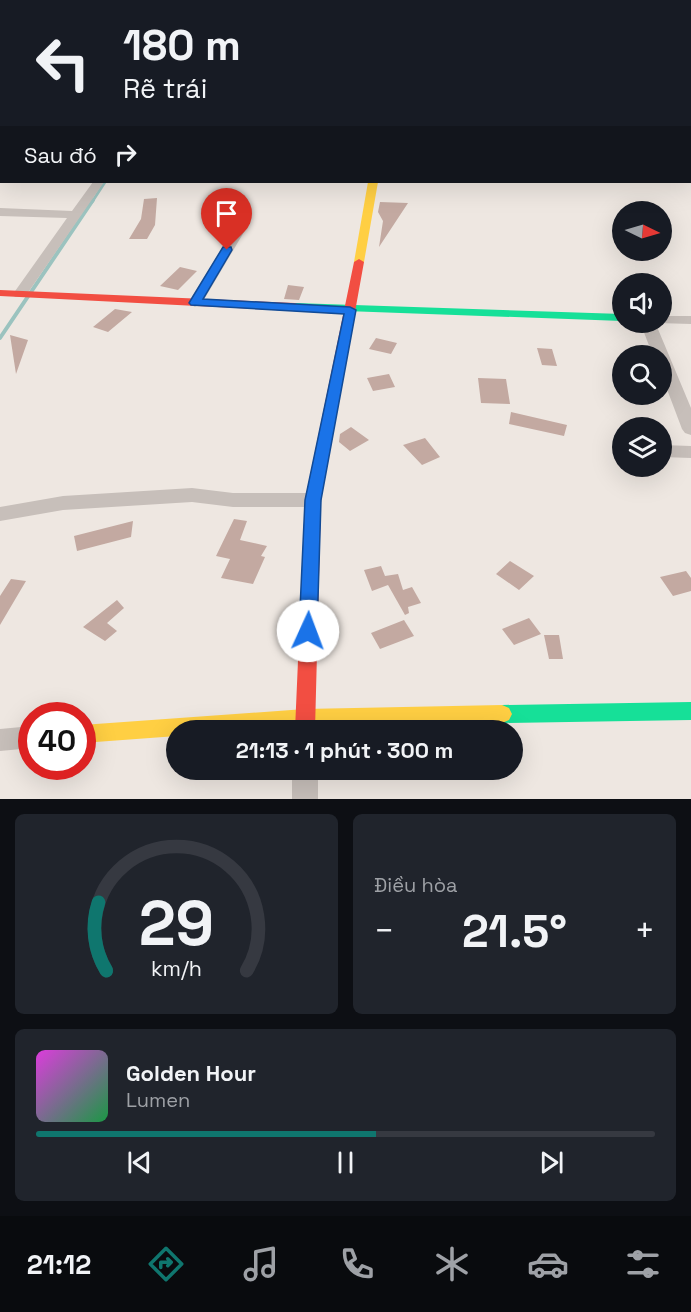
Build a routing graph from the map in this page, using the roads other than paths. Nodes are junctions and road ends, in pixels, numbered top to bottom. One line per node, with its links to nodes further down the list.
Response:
1 (97, 183): 5 (street)
2 (373, 183): 9 (street)
3 (214, 208): 8 (street)
4 (0, 212): 5 (street)
5 (74, 215): 7 (street)
6 (0, 292): 7 (street)
7 (26, 294): 8 (street)
8 (195, 303): 9 (street)
9 (350, 310): 10 (street); 17 (street)
10 (612, 318)
11 (672, 320): 12 (street)
12 (691, 320)
13 (672, 383): 14 (street)
14 (691, 429)
15 (672, 451): 16 (street)
16 (691, 452)
17 (313, 500): 18 (street); 20 (street)
18 (0, 514)
19 (691, 711): 21 (street)
20 (305, 720)
21 (424, 720)
22 (166, 730): 23 (street)
23 (96, 733)
24 (18, 738): 25 (street)
25 (0, 740)
26 (305, 780): 27 (street)
27 (304, 799)

